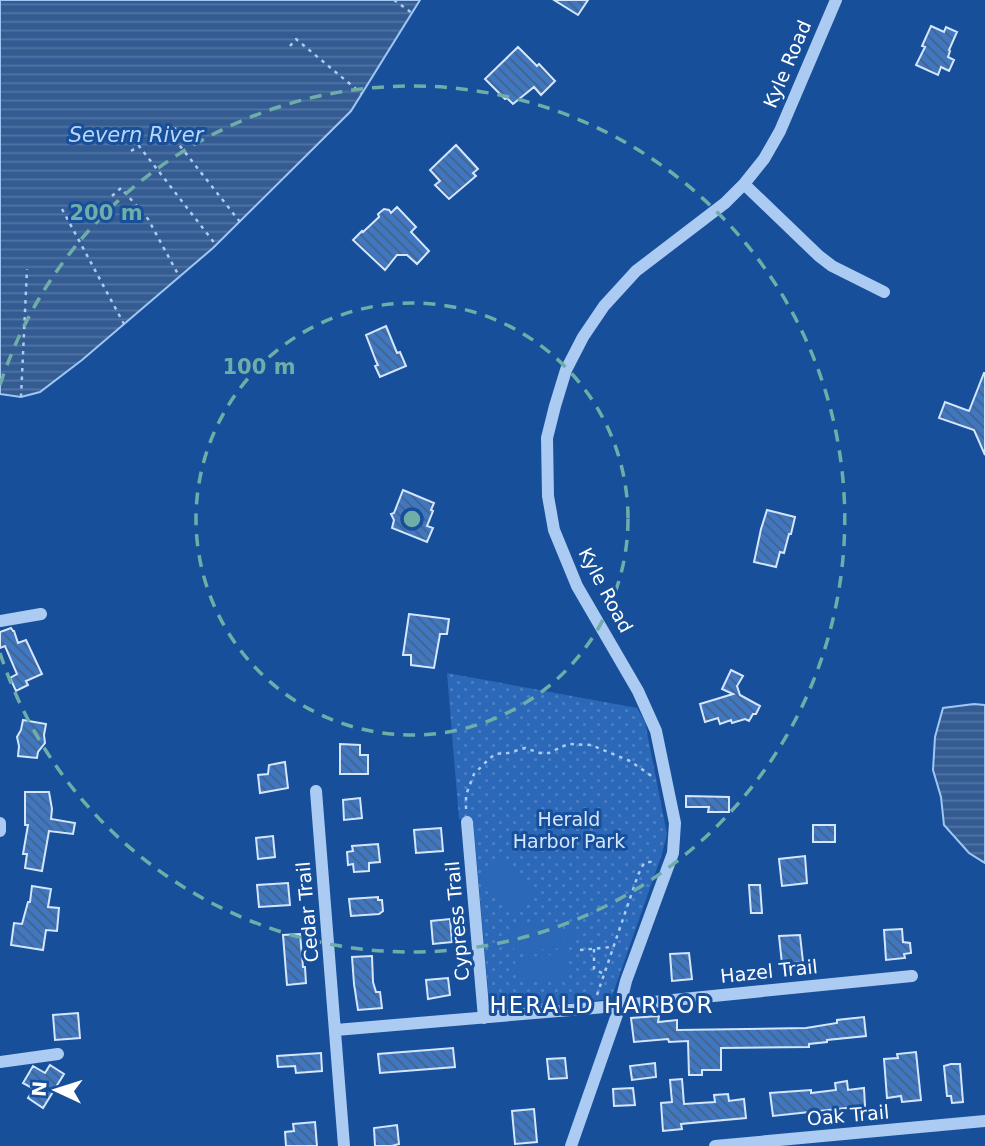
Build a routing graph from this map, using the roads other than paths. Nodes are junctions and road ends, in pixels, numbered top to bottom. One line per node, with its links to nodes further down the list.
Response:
1 (836, 0): 2 (street, Kyle Road)
2 (744, 184): 3 (street); 11 (street, Kyle Road)
3 (884, 292)
4 (41, 614): 5 (street)
5 (0, 621)
6 (316, 791): 13 (street, Cedar Trail)
7 (467, 822): 12 (street, Cypress Trail)
8 (0, 823): 9 (street)
9 (0, 831)
10 (912, 976): 11 (street, Hazel Trail)
11 (620, 1006): 12 (street, Hazel Trail); 18 (street, Kyle Road)
12 (484, 1018): 13 (street, Hazel Trail)
13 (336, 1030): 17 (street, Cedar Trail)
14 (58, 1054): 15 (street)
15 (0, 1062)
16 (985, 1121): 19 (street, Oak Trail)
17 (344, 1146)
18 (571, 1146)
19 (715, 1146)

